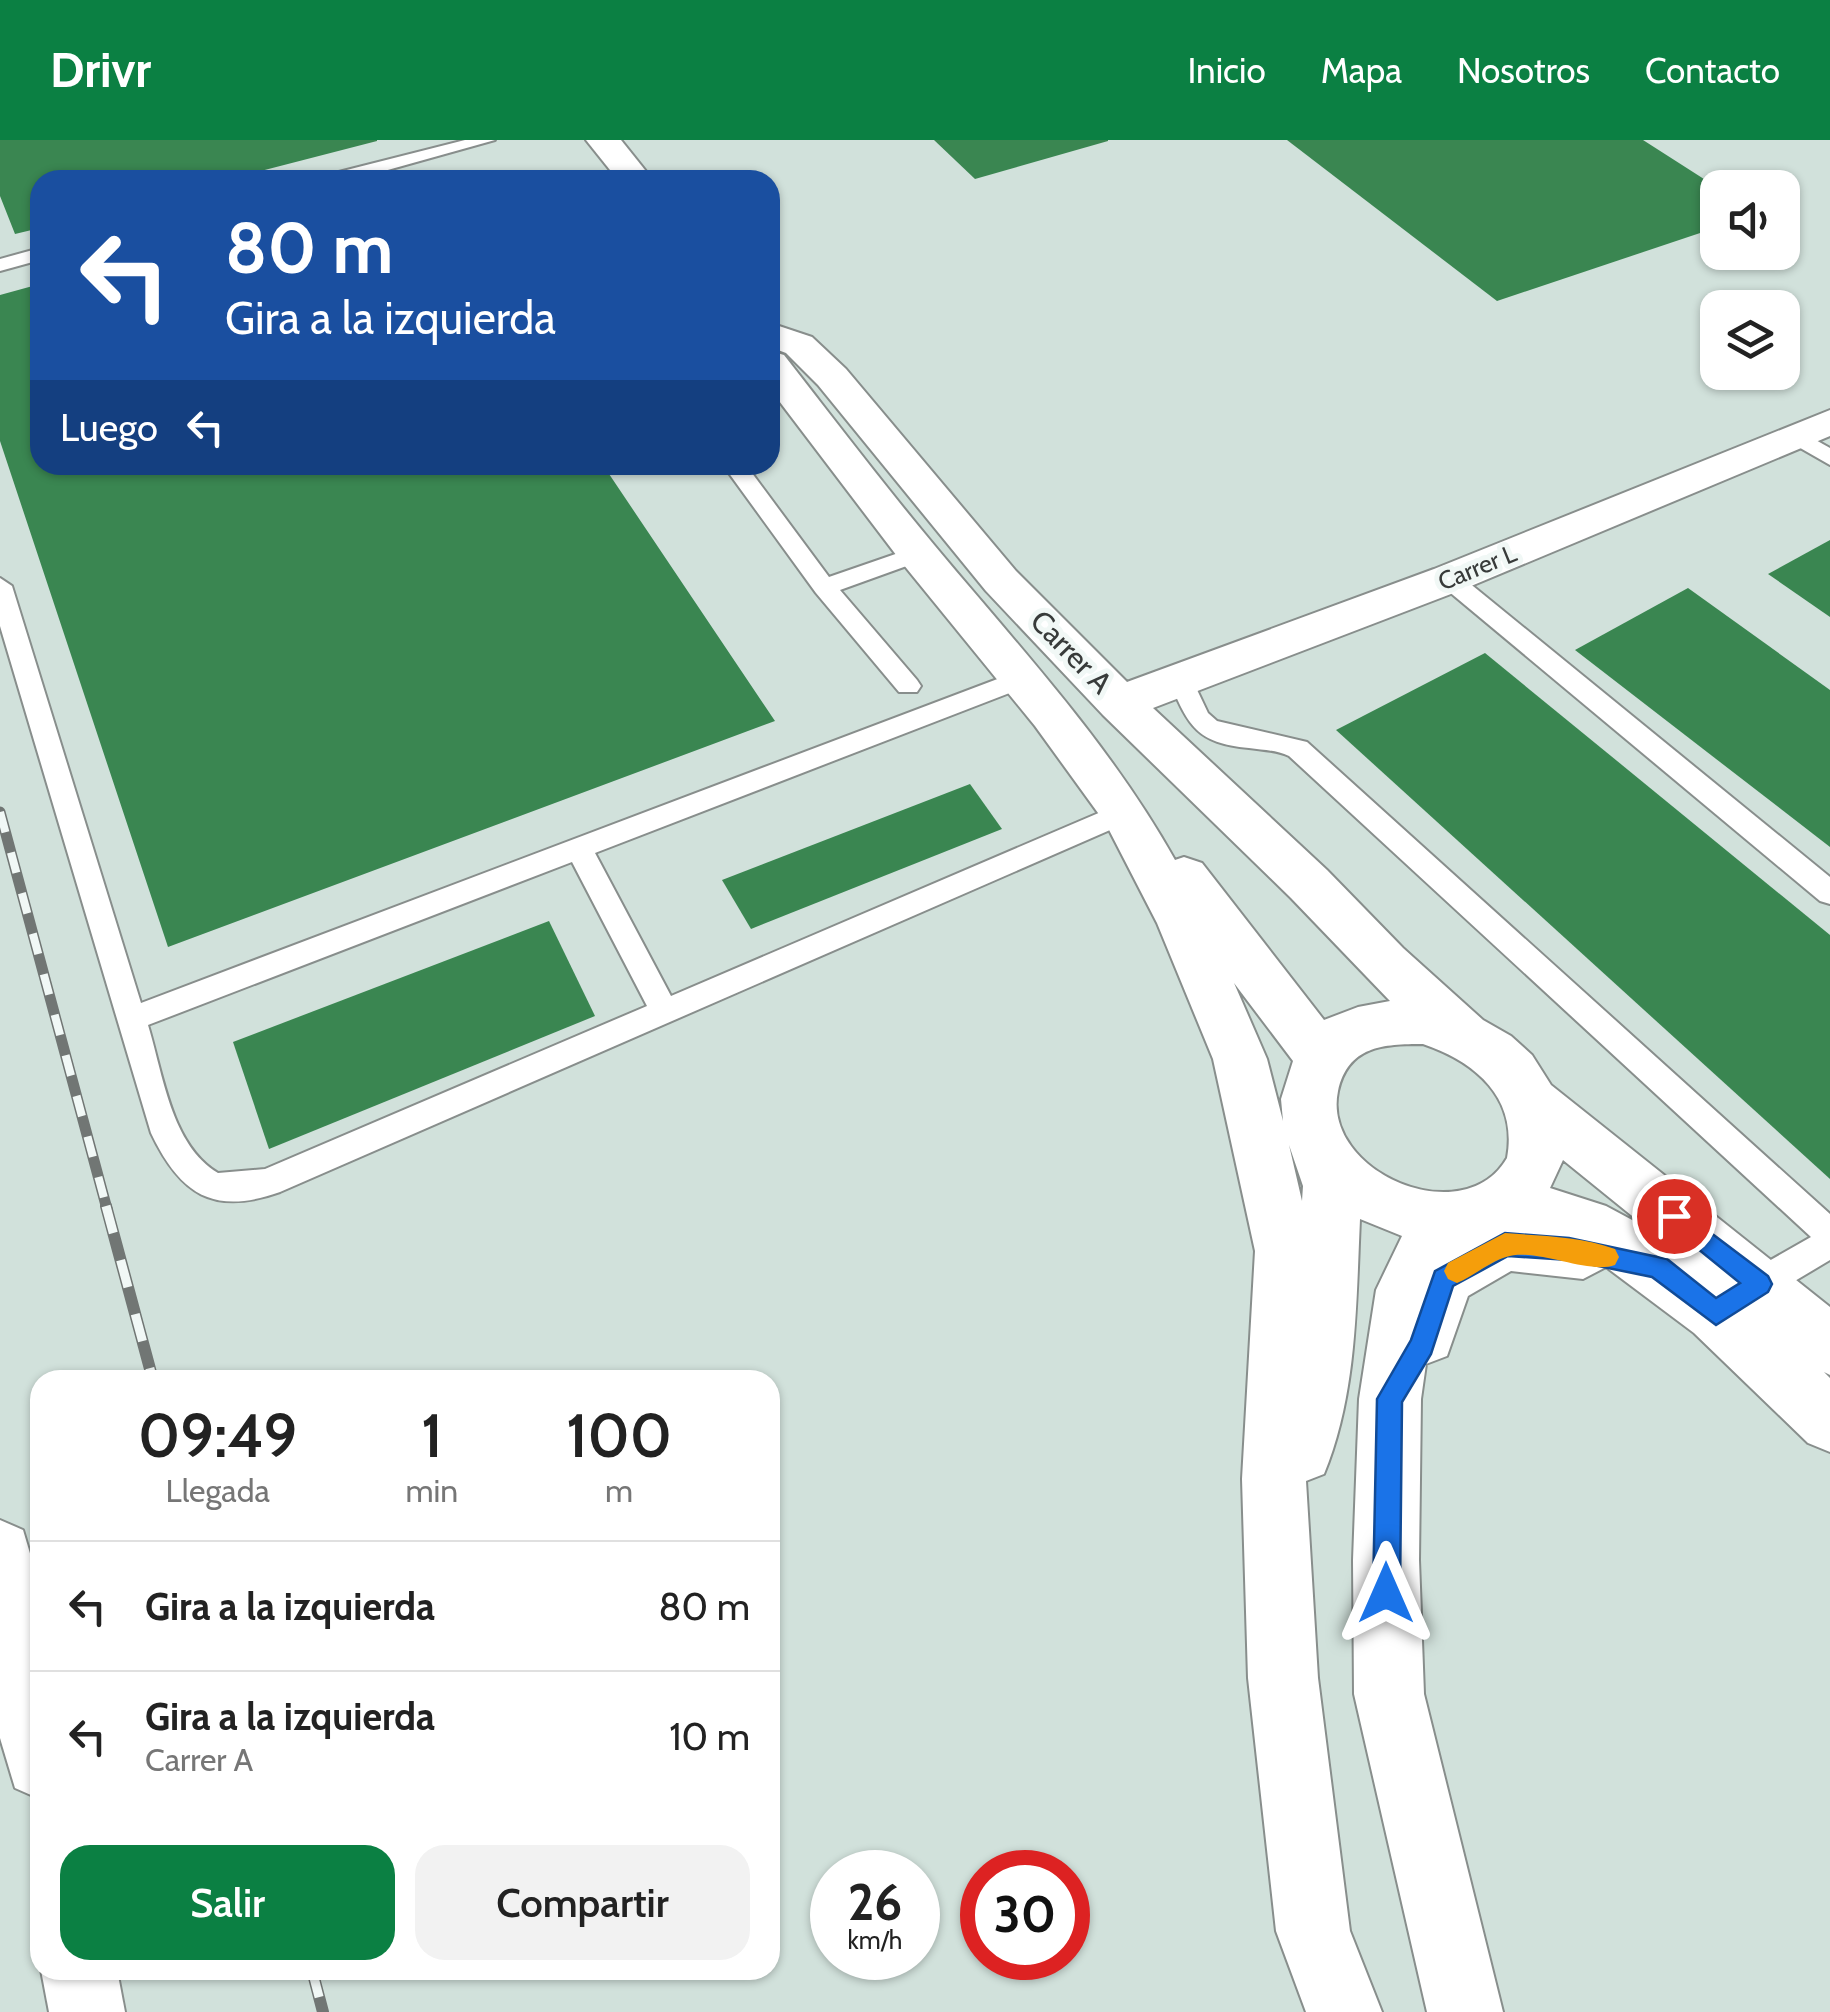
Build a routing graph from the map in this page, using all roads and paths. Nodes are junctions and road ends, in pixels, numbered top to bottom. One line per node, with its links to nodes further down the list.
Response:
1 (486, 140): 3 (lane)
2 (603, 140): 4 (street)
3 (369, 170)
4 (628, 170)
5 (30, 257): 6 (lane)
6 (0, 265)
7 (780, 338): 18 (street, Carrer A)
8 (780, 376): 11 (street, Carrer A)
9 (1819, 438): 12 (street, Carrer L)
10 (741, 475): 14 (lane)
11 (918, 554): 14 (lane); 17 (street, Carrer A)
12 (1449, 579): 15 (street, Carrer L); 21 (lane)
13 (0, 586): 24 (lane)
14 (824, 587): 16 (lane)
15 (1181, 681): 18 (street, Carrer L); 30 (lane)
16 (908, 686)
17 (1036, 696): 19 (street); 20 (lane); 22 (street, Carrer A)
18 (1119, 703): 22 (street, Carrer A)
19 (1128, 820): 23 (lane); 26 (street); 38 (street)
20 (579, 850): 23 (lane); 24 (lane)
21 (1830, 893)
22 (1384, 963): 25 (street, Carrer A)
23 (664, 1011): 24 (lane)
24 (130, 1020)
25 (1463, 1034): 26 (street); 27 (street)
26 (1320, 1057): 28 (street)
27 (1533, 1102): 29 (street); 33 (street)
28 (1315, 1140): 29 (street); 38 (street)
29 (1472, 1212): 32 (street); 35 (street)
30 (1830, 1234)
31 (1830, 1243): 33 (lane)
32 (1658, 1267): 33 (street); 35 (street)
33 (1738, 1298): 34 (street); 36 (street)
34 (1830, 1346)
35 (1390, 1399): 43 (street)
36 (1830, 1421)
37 (0, 1553): 39 (street)
38 (1282, 1678): 42 (street)
39 (30, 1710)
40 (81, 1980): 41 (street)
41 (87, 2012)
42 (1344, 2012)
43 (1466, 2012)

